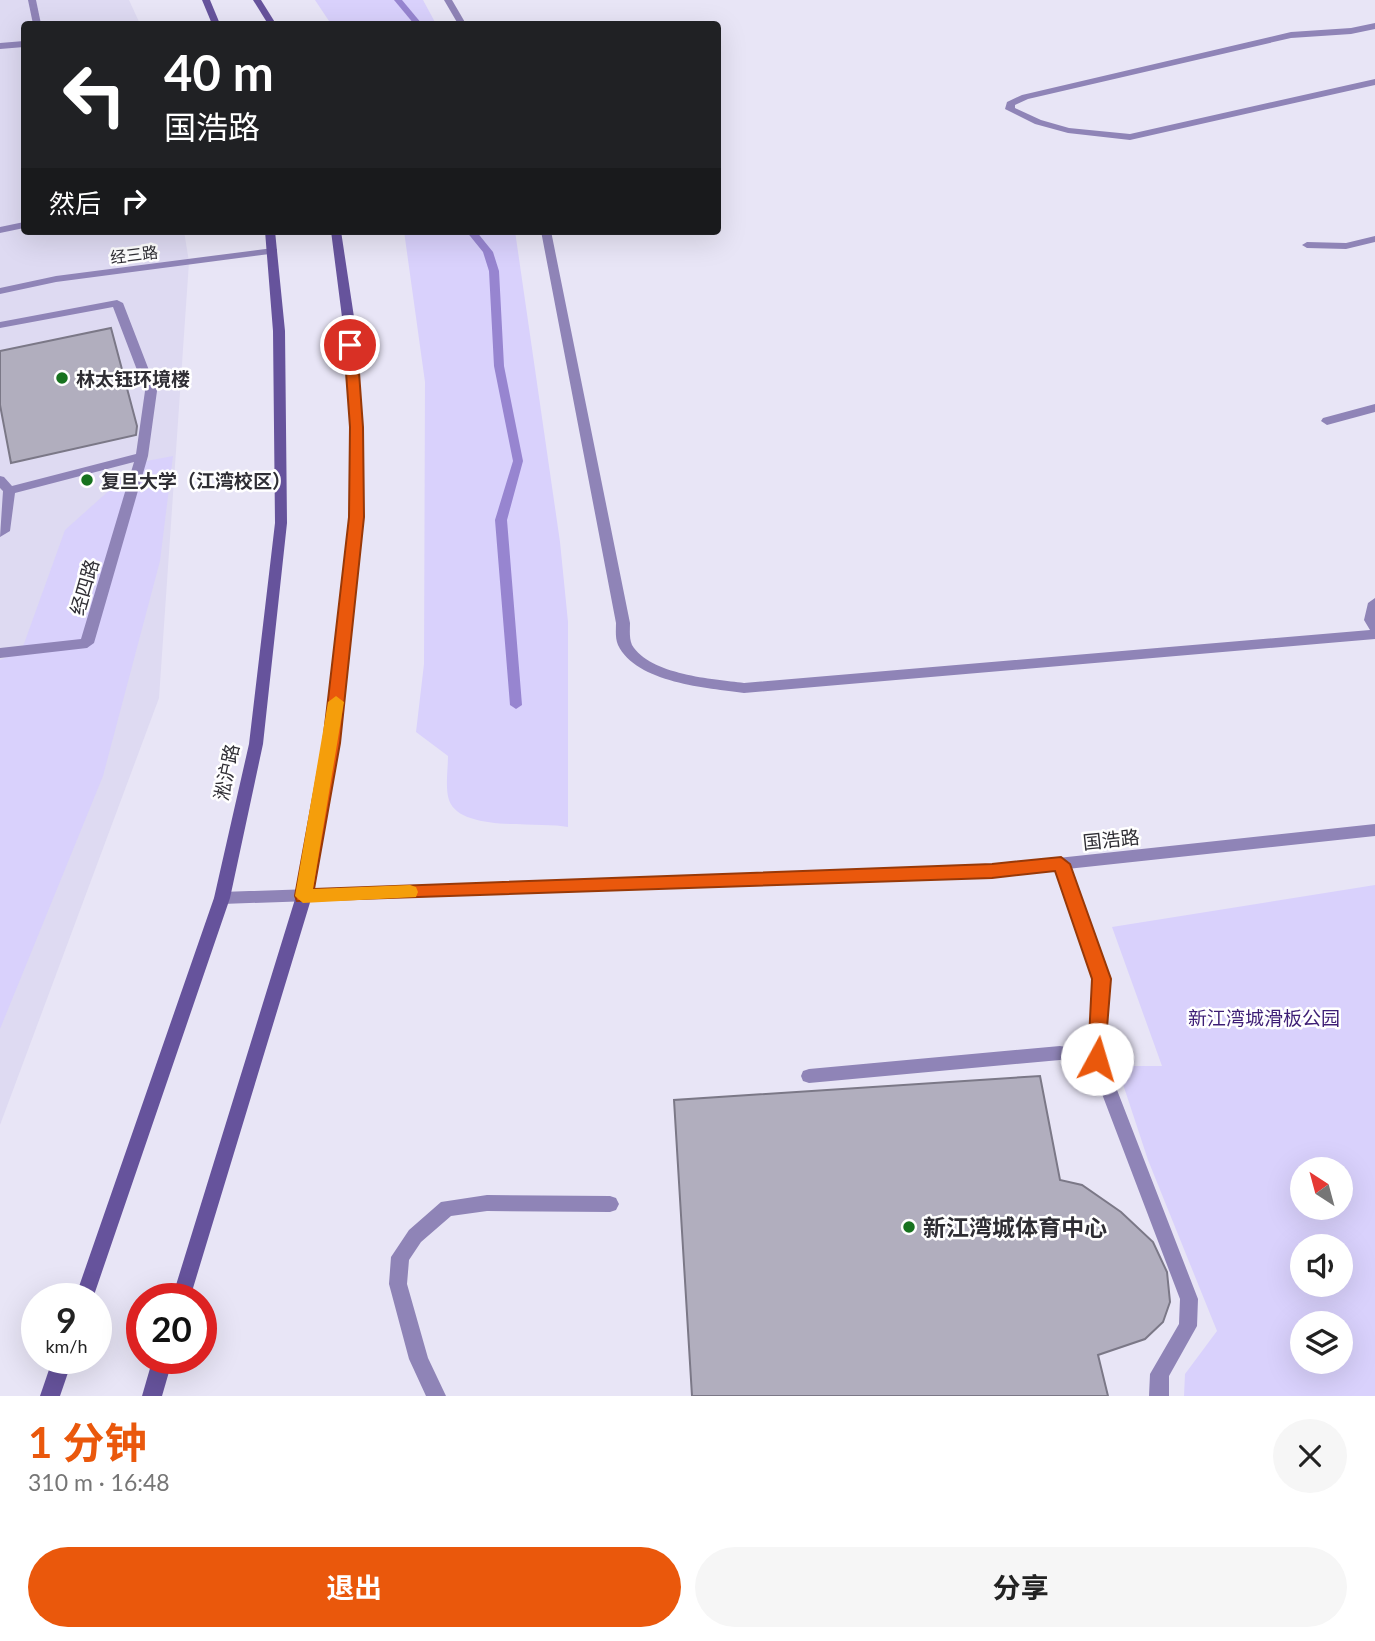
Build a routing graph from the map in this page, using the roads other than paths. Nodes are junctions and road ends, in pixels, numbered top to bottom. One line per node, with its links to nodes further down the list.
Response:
1 (32, 0): 5 (street)
2 (206, 0): 6 (main road)
3 (257, 0): 7 (main road)
4 (448, 0): 8 (street)
5 (36, 21)
6 (215, 21)
7 (270, 21)
8 (460, 21)
9 (1375, 26): 12 (street)
10 (21, 44): 11 (street)
11 (0, 46)
12 (1375, 82)
13 (21, 226): 14 (street)
14 (0, 230)
15 (271, 235): 20 (main road, 淞沪路)
16 (337, 235): 35 (main road)
17 (547, 235): 31 (street)
18 (1375, 239): 19 (street)
19 (1307, 245)
20 (273, 251): 21 (street, 经三路); 36 (main road, 淞沪路)
21 (0, 291)
22 (0, 325): 25 (street)
23 (1375, 408): 24 (street)
24 (1327, 421)
25 (142, 456): 27 (street); 32 (street, 经四路)
26 (0, 480): 27 (street)
27 (9, 491): 28 (street)
28 (0, 533)
29 (1375, 603): 30 (street)
30 (1375, 627)
31 (1375, 634)
32 (0, 653)
33 (1375, 830): 34 (street, 国浩路)
34 (1061, 864): 35 (street, 国浩路); 37 (street)
35 (303, 896): 36 (street, 国浩路); 41 (main road)
36 (222, 898): 40 (main road, 淞沪路)
37 (1097, 1059): 38 (street); 47 (street)
38 (809, 1076)
39 (610, 1204): 46 (street)
40 (89, 1283)
41 (186, 1283)
42 (58, 1374): 44 (main road)
43 (158, 1374): 45 (main road)
44 (50, 1396)
45 (152, 1396)
46 (436, 1396)
47 (1159, 1396)

